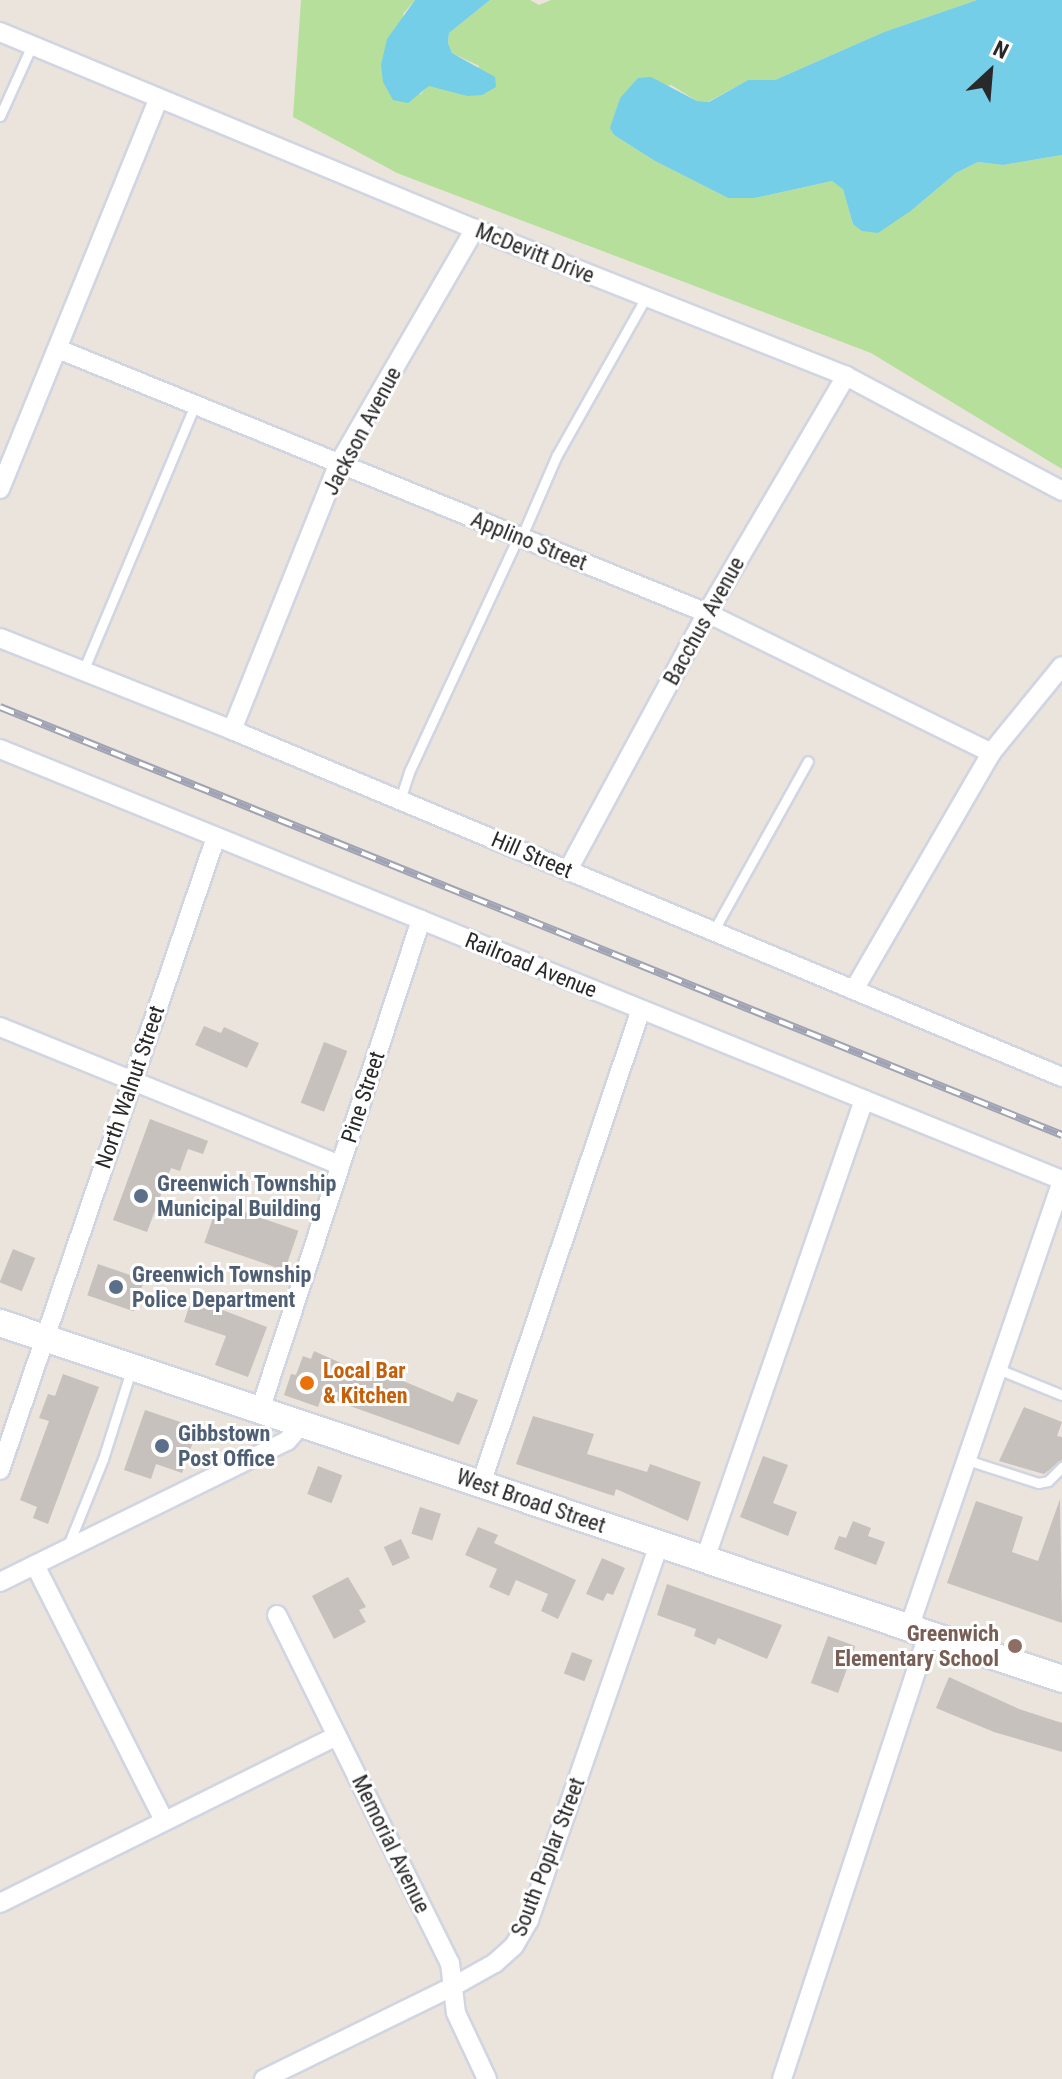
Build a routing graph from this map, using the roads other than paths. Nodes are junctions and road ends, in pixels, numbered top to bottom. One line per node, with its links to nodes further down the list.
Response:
1 (0, 32): 2 (street, McDevitt Drive)
2 (32, 45): 3 (street, McDevitt Drive); 4 (lane)
3 (158, 99): 5 (street, McDevitt Drive); 7 (street)
4 (0, 116)
5 (475, 229): 6 (street, McDevitt Drive); 10 (street, Jackson Avenue)
6 (646, 297): 8 (street, McDevitt Drive); 13 (lane)
7 (58, 349): 9 (street, Applino Street); 11 (street)
8 (846, 376): 12 (street, McDevitt Drive); 14 (street, Bacchus Avenue)
9 (195, 405): 10 (street, Applino Street); 17 (lane)
10 (338, 465): 13 (street, Applino Street); 18 (street, Jackson Avenue)
11 (0, 489)
12 (1062, 491)
13 (520, 538): 14 (street, Applino Street); 22 (lane)
14 (707, 613): 20 (street, Applino Street); 24 (street, Bacchus Avenue)
15 (0, 638): 17 (street, Hill Street)
16 (1062, 666): 20 (street)
17 (83, 671): 18 (street, Hill Street)
18 (232, 730): 22 (street, Hill Street)
19 (0, 749): 23 (street, Railroad Avenue)
20 (991, 753): 27 (street)
21 (808, 761): 26 (lane)
22 (400, 800): 24 (street, Hill Street)
23 (216, 837): 25 (street, Railroad Avenue); 31 (street, North Walnut Street)
24 (568, 870): 26 (street, Hill Street)
25 (421, 920): 28 (street, Railroad Avenue); 33 (street, Pine Street)
26 (714, 930): 27 (street, Hill Street)
27 (855, 988): 30 (street, Hill Street)
28 (641, 1009): 32 (street, Railroad Avenue); 45 (street)
29 (0, 1027): 31 (street)
30 (1062, 1077)
31 (132, 1081): 33 (street); 36 (street, North Walnut Street)
32 (864, 1100): 34 (street, Railroad Avenue); 48 (street)
33 (340, 1165): 40 (street, Pine Street)
34 (1062, 1180): 38 (street)
35 (0, 1323): 36 (main road, West Broad Street)
36 (45, 1338): 37 (main road, West Broad Street); 44 (street, North Walnut Street)
37 (132, 1367): 40 (main road, West Broad Street); 47 (lane)
38 (998, 1369): 39 (lane); 42 (street)
39 (1062, 1395)
40 (260, 1410): 41 (main road, West Broad Street)
41 (302, 1424): 45 (main road, West Broad Street); 47 (street)
42 (967, 1460): 43 (lane); 52 (street)
43 (1062, 1467)
44 (0, 1470)
45 (481, 1484): 46 (main road, West Broad Street)
46 (659, 1544): 48 (main road, West Broad Street); 57 (street, South Poplar Street)
47 (66, 1550): 49 (street)
48 (705, 1559): 52 (main road, West Broad Street)
49 (35, 1565): 50 (street); 55 (street)
50 (0, 1582)
51 (277, 1615): 54 (street, Memorial Avenue)
52 (919, 1631): 53 (main road, West Broad Street); 60 (street)
53 (1062, 1679)
54 (337, 1736): 55 (street); 57 (street, Memorial Avenue)
55 (164, 1820): 56 (street)
56 (0, 1903)
57 (454, 1986): 58 (street, South Poplar Street); 59 (street, Memorial Avenue)
58 (264, 2079)
59 (487, 2079)
60 (782, 2079)

